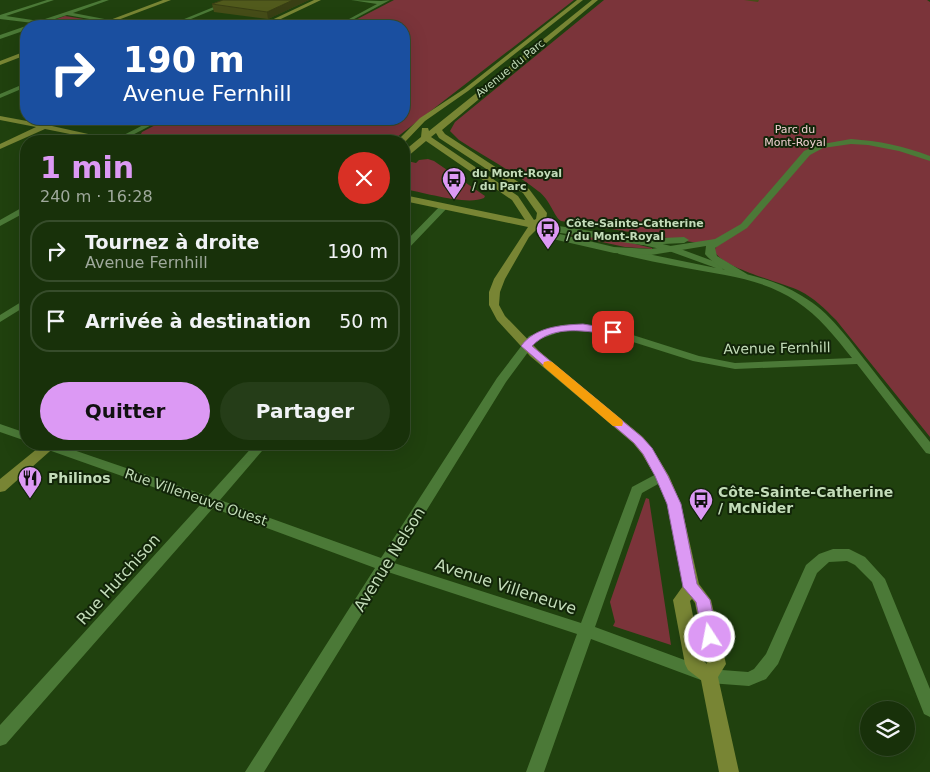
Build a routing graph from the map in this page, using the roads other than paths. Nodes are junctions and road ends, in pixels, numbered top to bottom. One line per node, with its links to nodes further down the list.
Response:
1 (52, 0): 12 (street)
2 (107, 0): 11 (street)
3 (168, 0): 16 (main road)
4 (235, 0): 17 (street)
5 (318, 0): 18 (main road)
6 (353, 0): 10 (street)
7 (388, 0): 10 (street)
8 (580, 0): 25 (main road, Avenue du Parc)
9 (595, 0): 32 (main road, Avenue du Parc)
10 (382, 3): 19 (street)
11 (67, 14): 14 (street); 15 (street)
12 (0, 17): 13 (street)
13 (20, 20)
14 (48, 20)
15 (106, 20)
16 (115, 20)
17 (185, 20)
18 (275, 20)
19 (349, 20)
20 (20, 30): 21 (street)
21 (0, 37)
22 (20, 55): 23 (main road)
23 (0, 63)
24 (20, 88): 26 (street)
25 (466, 90): 37 (main road, Avenue du Parc); 38 (main road, Avenue du Parc)
26 (0, 96)
27 (0, 118): 28 (main road)
28 (20, 122)
29 (33, 125): 33 (main road)
30 (48, 125): 33 (main road)
31 (148, 125): 36 (street)
32 (440, 125): 38 (main road, Avenue du Parc); 47 (main road)
33 (43, 127): 34 (main road); 35 (main road)
34 (26, 135)
35 (85, 135)
36 (128, 135)
37 (406, 135)
38 (425, 137): 41 (main road, Avenue du Parc); 47 (main road)
39 (20, 138): 40 (main road)
40 (0, 147)
41 (410, 150)
42 (930, 158): 48 (street); 50 (street)
43 (410, 199): 44 (main road)
44 (444, 206): 47 (main road); 49 (street)
45 (20, 212): 46 (street)
46 (0, 223)
47 (533, 225): 50 (street); 52 (street); 56 (main road)
48 (718, 240): 51 (street); 53 (street)
49 (410, 242)
50 (642, 242): 51 (street)
51 (672, 249): 52 (street); 53 (street)
52 (614, 250): 53 (street)
53 (743, 276): 57 (street)
54 (20, 306): 55 (street)
55 (0, 319)
56 (526, 346): 57 (street, Avenue Fernhill); 64 (main road); 68 (street, Avenue Nelson)
57 (860, 361): 63 (street)
58 (0, 428): 59 (street)
59 (20, 435)
60 (41, 450): 65 (main road)
61 (65, 450): 66 (street, Rue Villeneuve Ouest)
62 (257, 450): 66 (street, Rue Hutchison)
63 (930, 450)
64 (662, 476): 69 (street); 70 (main road)
65 (0, 487)
66 (210, 502): 67 (street, Rue Villeneuve Ouest); 72 (street, Rue Hutchison)
67 (292, 530): 68 (street, Avenue Villeneuve)
68 (385, 566): 69 (street, Avenue Villeneuve); 73 (street, Avenue Nelson)
69 (587, 631): 70 (street, Avenue Villeneuve); 74 (street)
70 (709, 676): 71 (street, Avenue Villeneuve); 75 (main road)
71 (930, 709)
72 (0, 738)
73 (254, 772)
74 (535, 772)
75 (729, 772)

